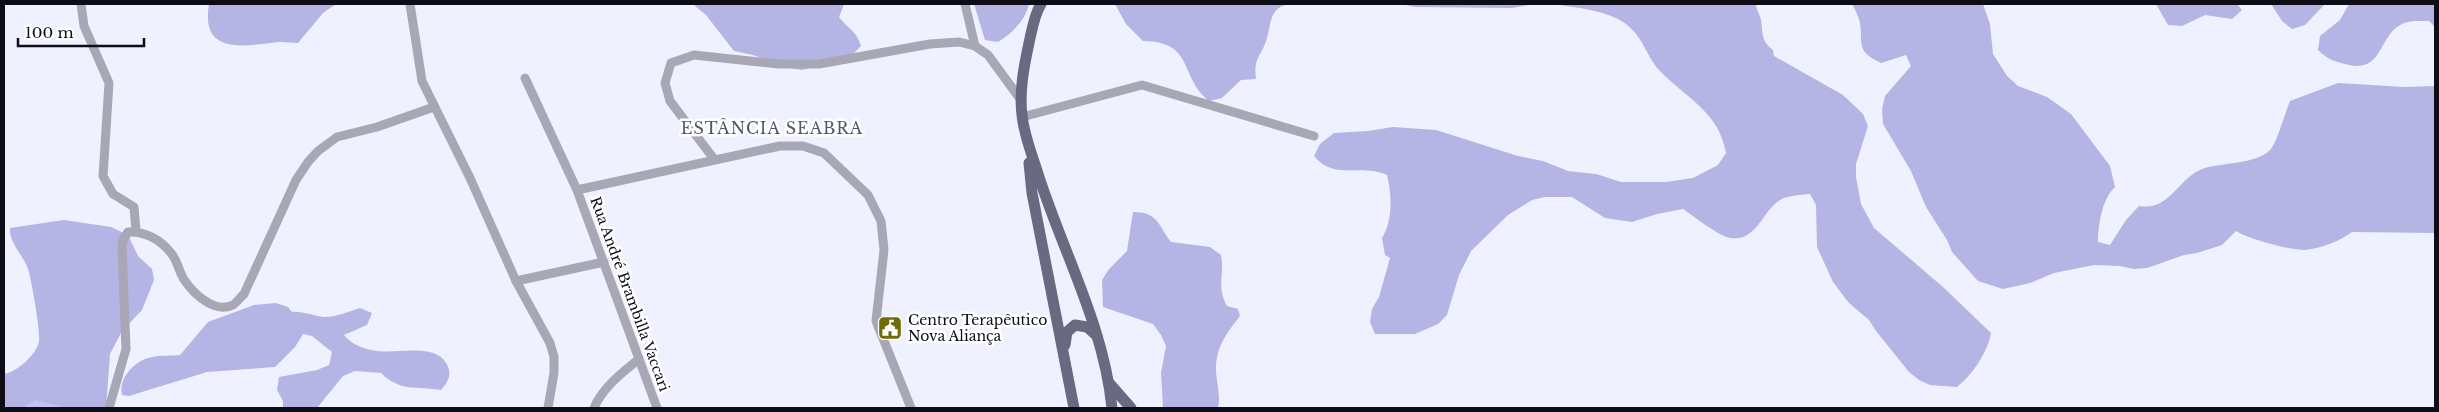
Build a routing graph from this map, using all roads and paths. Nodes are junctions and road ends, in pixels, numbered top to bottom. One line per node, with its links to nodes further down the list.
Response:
1 (81, 4): 14 (street)
2 (410, 4): 8 (street)
3 (965, 4): 5 (street)
4 (1041, 4): 7 (main road)
5 (975, 46): 7 (street); 12 (street)
6 (525, 78): 13 (street, Rua André Brambilla Vaccari)
7 (1021, 100): 9 (main road)
8 (434, 107): 14 (street); 16 (street)
9 (1022, 117): 10 (main road); 11 (street)
10 (1026, 136): 17 (main road); 18 (main road)
11 (1314, 136)
12 (714, 160): 13 (street); 25 (street)
13 (577, 190): 15 (street, Rua André Brambilla Vaccari)
14 (136, 231): 21 (street)
15 (604, 262): 16 (street); 19 (street, Rua André Brambilla Vaccari)
16 (516, 281): 22 (street)
17 (1100, 339): 18 (main road); 20 (main road)
18 (1064, 350): 26 (main road)
19 (639, 359): 23 (street); 24 (street, Rua André Brambilla Vaccari)
20 (1109, 383): 27 (main road); 28 (main road)
21 (109, 408)
22 (548, 408)
23 (594, 408)
24 (657, 408)
25 (911, 408)
26 (1074, 408)
27 (1112, 408)
28 (1130, 408)

